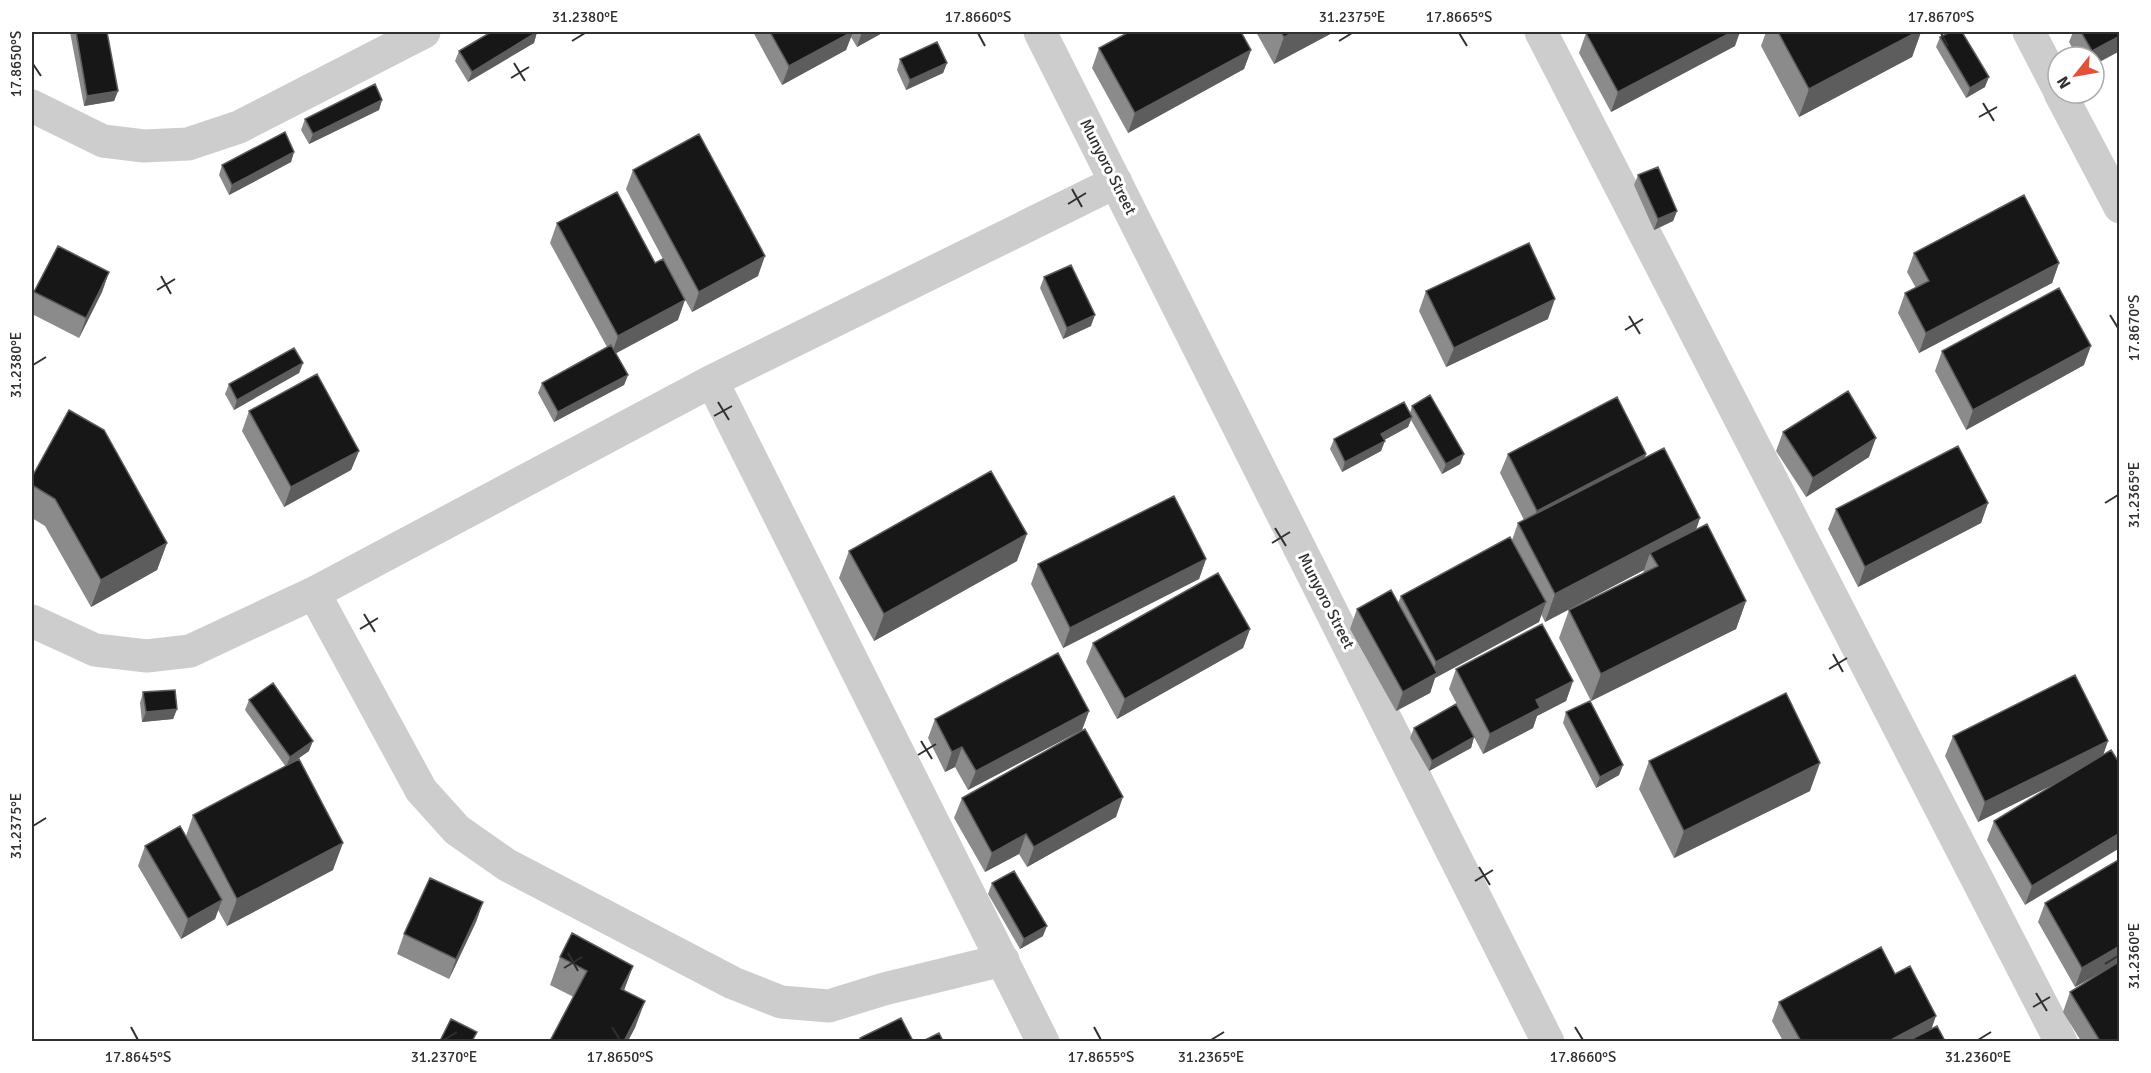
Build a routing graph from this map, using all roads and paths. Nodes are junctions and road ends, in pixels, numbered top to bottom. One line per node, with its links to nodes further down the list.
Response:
1 (424, 32): 7 (street)
2 (1040, 32): 8 (street, Munyoro Street)
3 (1541, 32): 16 (street)
4 (2029, 32): 5 (street)
5 (2046, 65)
6 (2066, 105): 9 (street)
7 (32, 106)
8 (1116, 183): 10 (street); 15 (street, Munyoro Street)
9 (2120, 207)
10 (712, 381): 11 (street); 13 (street)
11 (315, 593): 12 (street); 13 (street)
12 (32, 621)
13 (1003, 960): 14 (street)
14 (1043, 1041)
15 (1548, 1041)
16 (2061, 1041)

